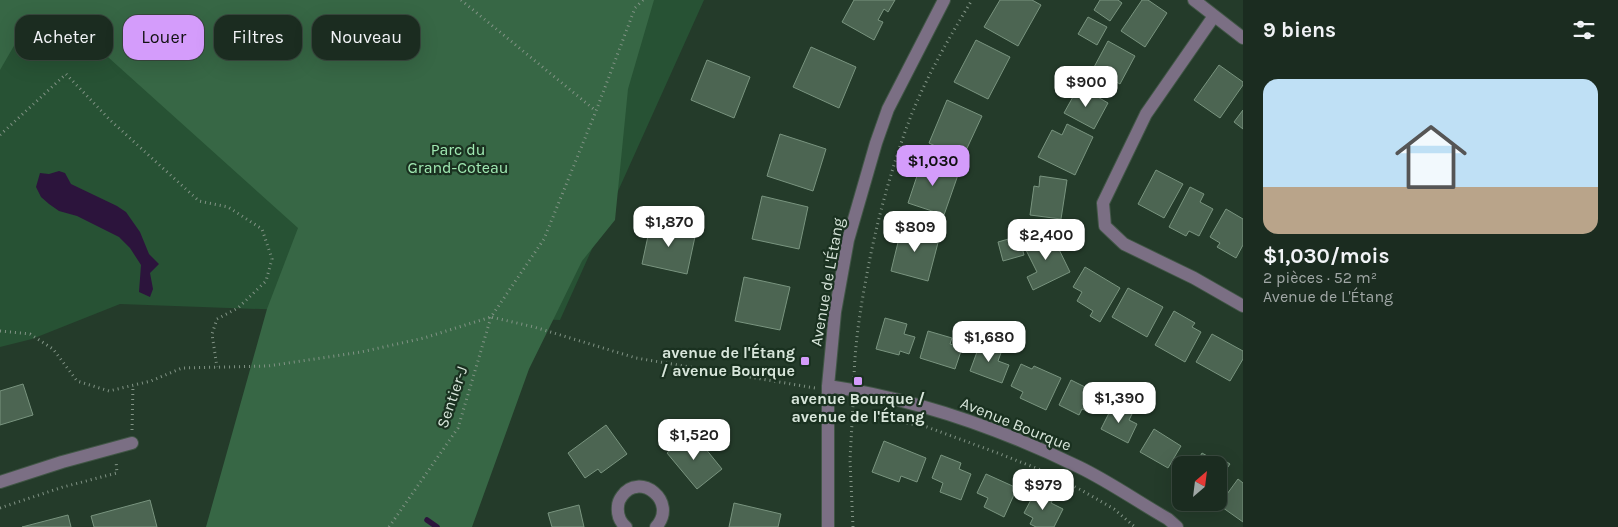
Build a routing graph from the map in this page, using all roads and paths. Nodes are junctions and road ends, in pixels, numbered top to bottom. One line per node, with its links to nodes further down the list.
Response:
1 (461, 0): 8 (path)
2 (643, 0): 8 (path, Sentier-J)
3 (944, 0): 16 (street, Avenue de L'Étang)
4 (972, 0): 14 (path)
5 (1194, 0): 6 (street)
6 (1214, 16): 7 (street); 10 (street)
7 (1243, 38)
8 (596, 112): 11 (path, Sentier-J)
9 (0, 135): 13 (path)
10 (1243, 306)
11 (490, 317): 13 (path); 16 (path); 23 (path, Sentier-J)
12 (0, 331): 15 (path)
13 (217, 367): 15 (path)
14 (854, 369)
15 (134, 385): 17 (path)
16 (828, 386): 21 (street, Avenue Bourque); 25 (street, Avenue de L'Étang)
17 (132, 443): 19 (street)
18 (117, 474): 20 (path)
19 (0, 482)
20 (0, 508)
21 (1169, 524)
22 (658, 526): 24 (street)
23 (389, 527)
24 (626, 527)
25 (828, 527)
26 (853, 527): 27 (path)
27 (1135, 527)

